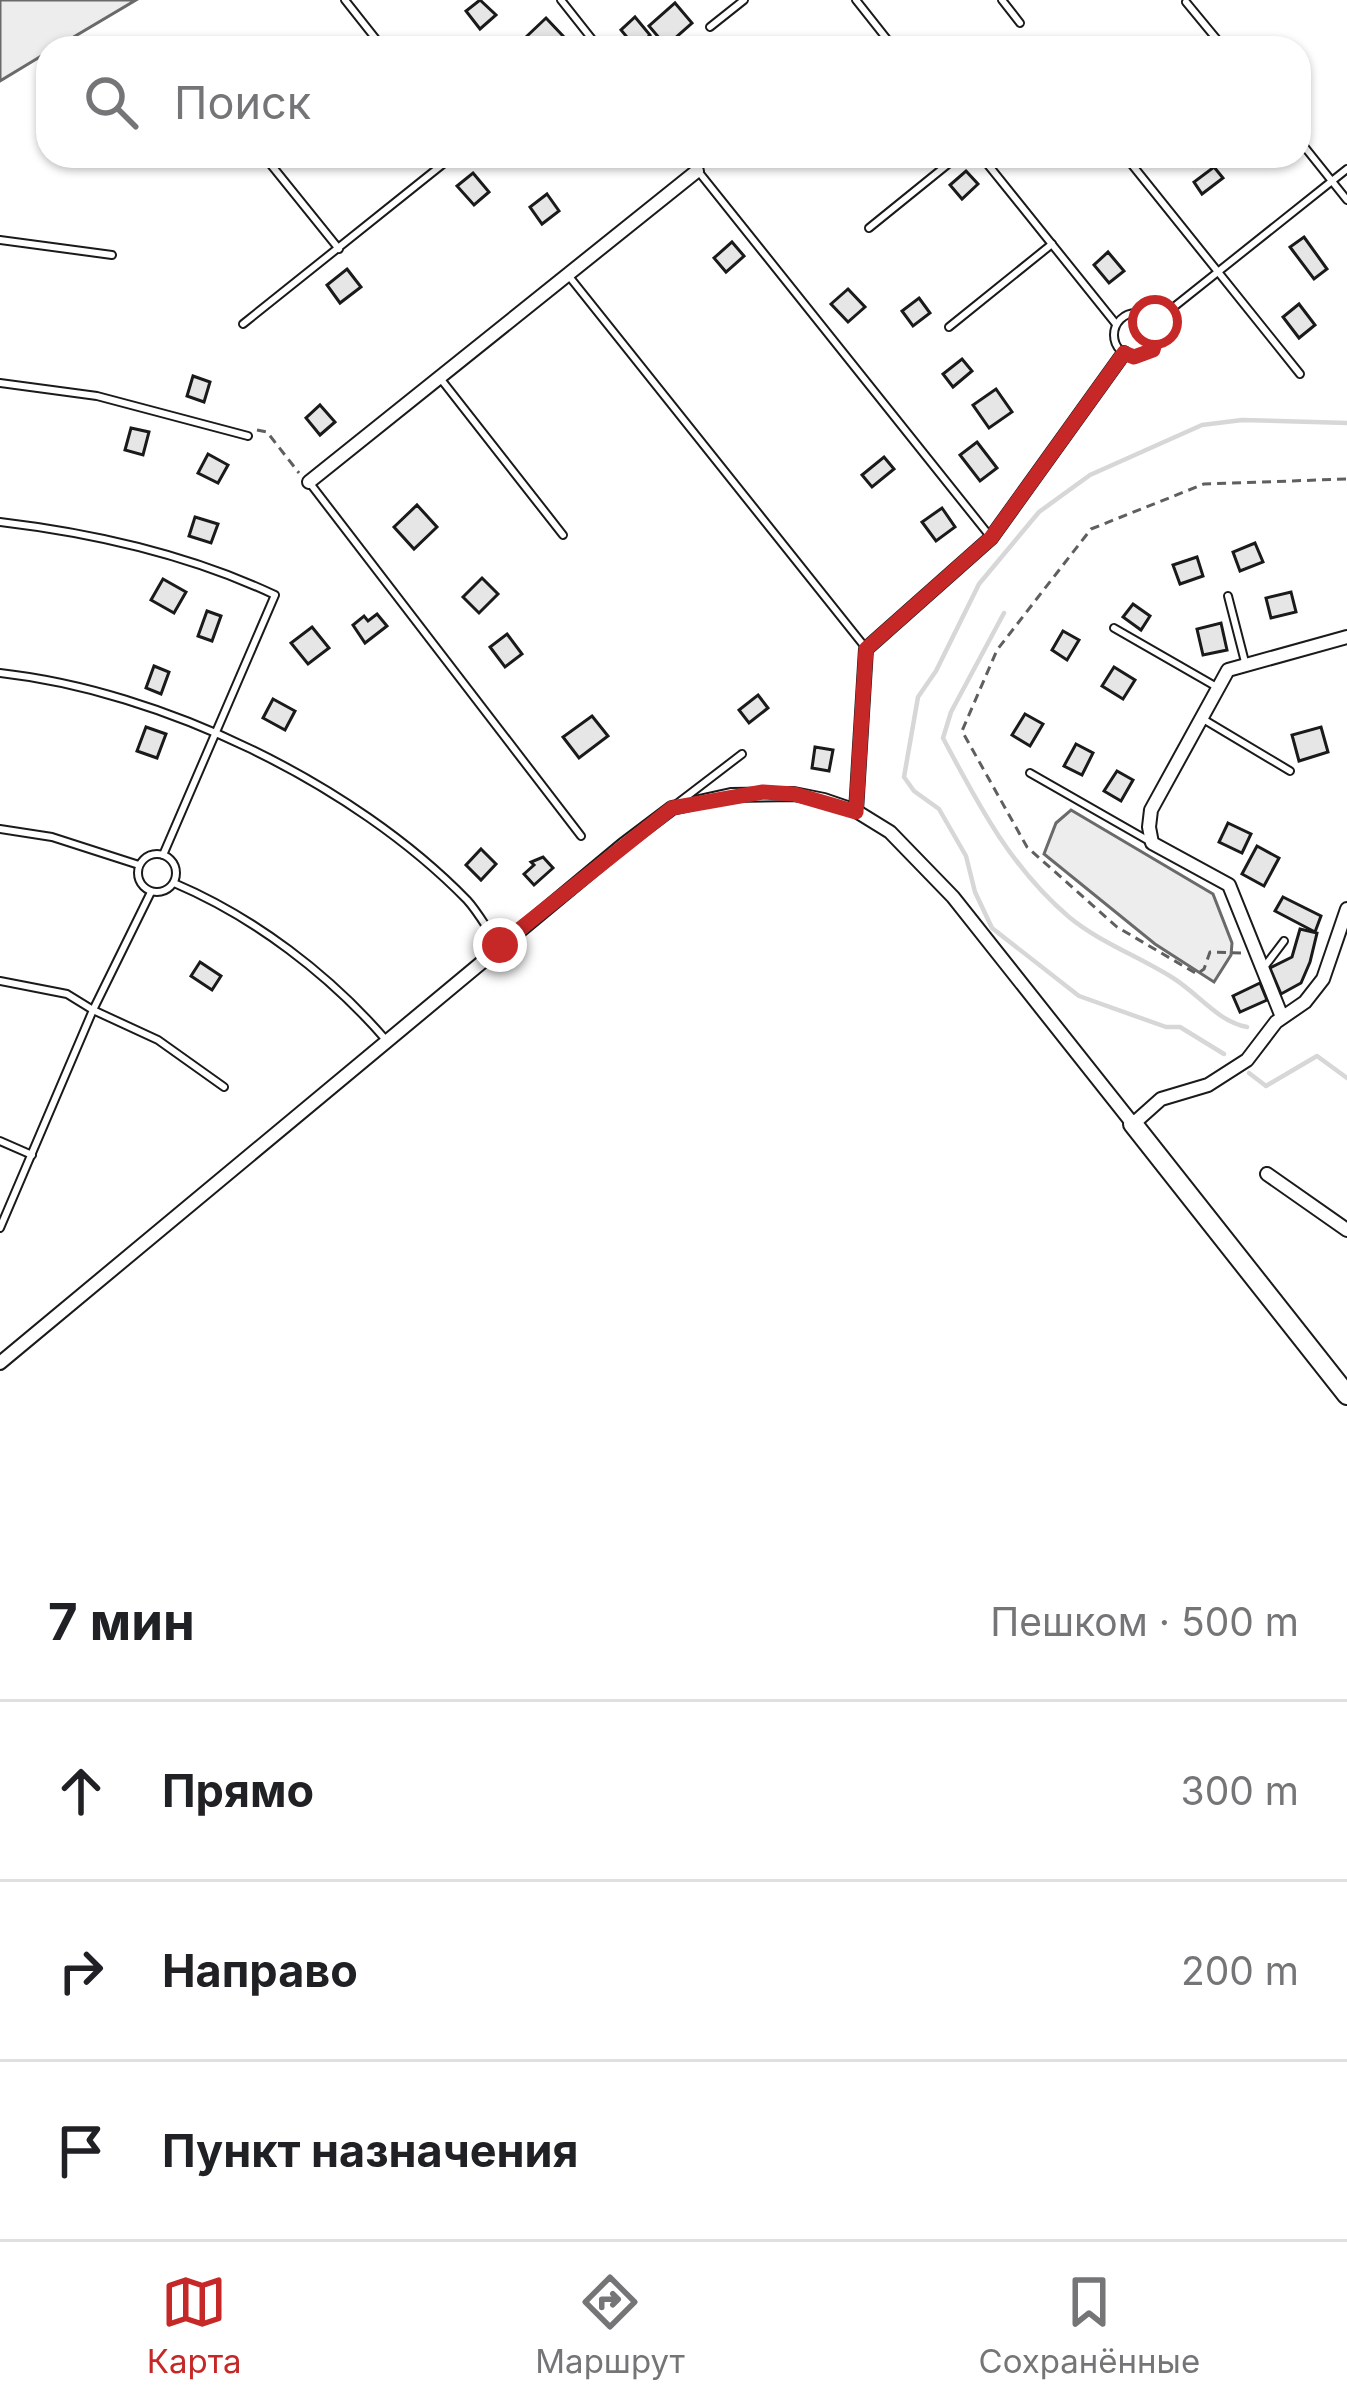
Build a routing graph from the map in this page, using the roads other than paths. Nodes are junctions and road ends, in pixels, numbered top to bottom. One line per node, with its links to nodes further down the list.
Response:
1 (345, 0): 9 (lane)
2 (561, 0): 10 (lane)
3 (743, 0): 8 (lane)
4 (856, 0): 11 (lane)
5 (1002, 0): 7 (lane)
6 (1186, 2): 12 (lane)
7 (1020, 23)
8 (710, 27)
9 (374, 36)
10 (587, 36)
11 (883, 36)
12 (1213, 36)
13 (1311, 155): 21 (lane)
14 (274, 168): 26 (lane)
15 (438, 168): 26 (lane)
16 (943, 168): 23 (lane)
17 (991, 168): 25 (lane)
18 (1135, 168): 28 (lane)
19 (1347, 169): 21 (lane)
20 (698, 170): 29 (street); 42 (lane)
21 (1332, 181): 22 (lane); 28 (lane)
22 (1347, 200)
23 (869, 227)
24 (0, 240): 27 (lane)
25 (1052, 244): 32 (lane); 33 (lane)
26 (339, 250): 31 (lane)
27 (112, 255)
28 (1220, 272): 30 (lane); 35 (lane)
29 (568, 274): 36 (street); 46 (lane)
30 (1155, 322): 32 (lane); 34 (lane)
31 (244, 324)
32 (1116, 324): 34 (lane)
33 (950, 327)
34 (1124, 353): 42 (street)
35 (1300, 374)
36 (440, 377): 39 (street); 41 (lane)
37 (0, 383): 38 (lane)
38 (248, 436)
39 (309, 482): 58 (lane)
40 (0, 522): 51 (lane)
41 (563, 536)
42 (991, 538): 46 (street)
43 (1228, 596): 47 (lane)
44 (1114, 628): 49 (lane)
45 (1347, 637): 47 (street)
46 (866, 649): 56 (street)
47 (1246, 664): 49 (street)
48 (0, 673): 51 (lane)
49 (1218, 688): 50 (street)
50 (1202, 719): 53 (lane); 59 (street)
51 (217, 732): 60 (lane); 66 (lane)
52 (742, 754): 55 (lane)
53 (1290, 771)
54 (1030, 773): 59 (lane)
55 (672, 808): 56 (street); 66 (street)
56 (856, 812): 73 (street)
57 (0, 829): 61 (lane)
58 (580, 836)
59 (1152, 843): 67 (street)
60 (164, 855): 61 (lane); 62 (lane)
61 (139, 865): 63 (lane)
62 (173, 883): 63 (lane); 71 (lane)
63 (151, 892): 69 (lane)
64 (1347, 909): 70 (street)
65 (1284, 941): 67 (lane)
66 (500, 945): 71 (street)
67 (1262, 968): 70 (street)
68 (0, 981): 69 (lane)
69 (93, 1010): 72 (lane); 75 (lane)
70 (1282, 1017): 73 (street)
71 (387, 1041): 79 (street)
72 (224, 1088)
73 (1133, 1124): 80 (street)
74 (0, 1142): 75 (lane)
75 (32, 1155): 77 (lane)
76 (1268, 1174): 78 (street)
77 (0, 1228)
78 (1347, 1230)
79 (0, 1363)
80 (1347, 1395)

